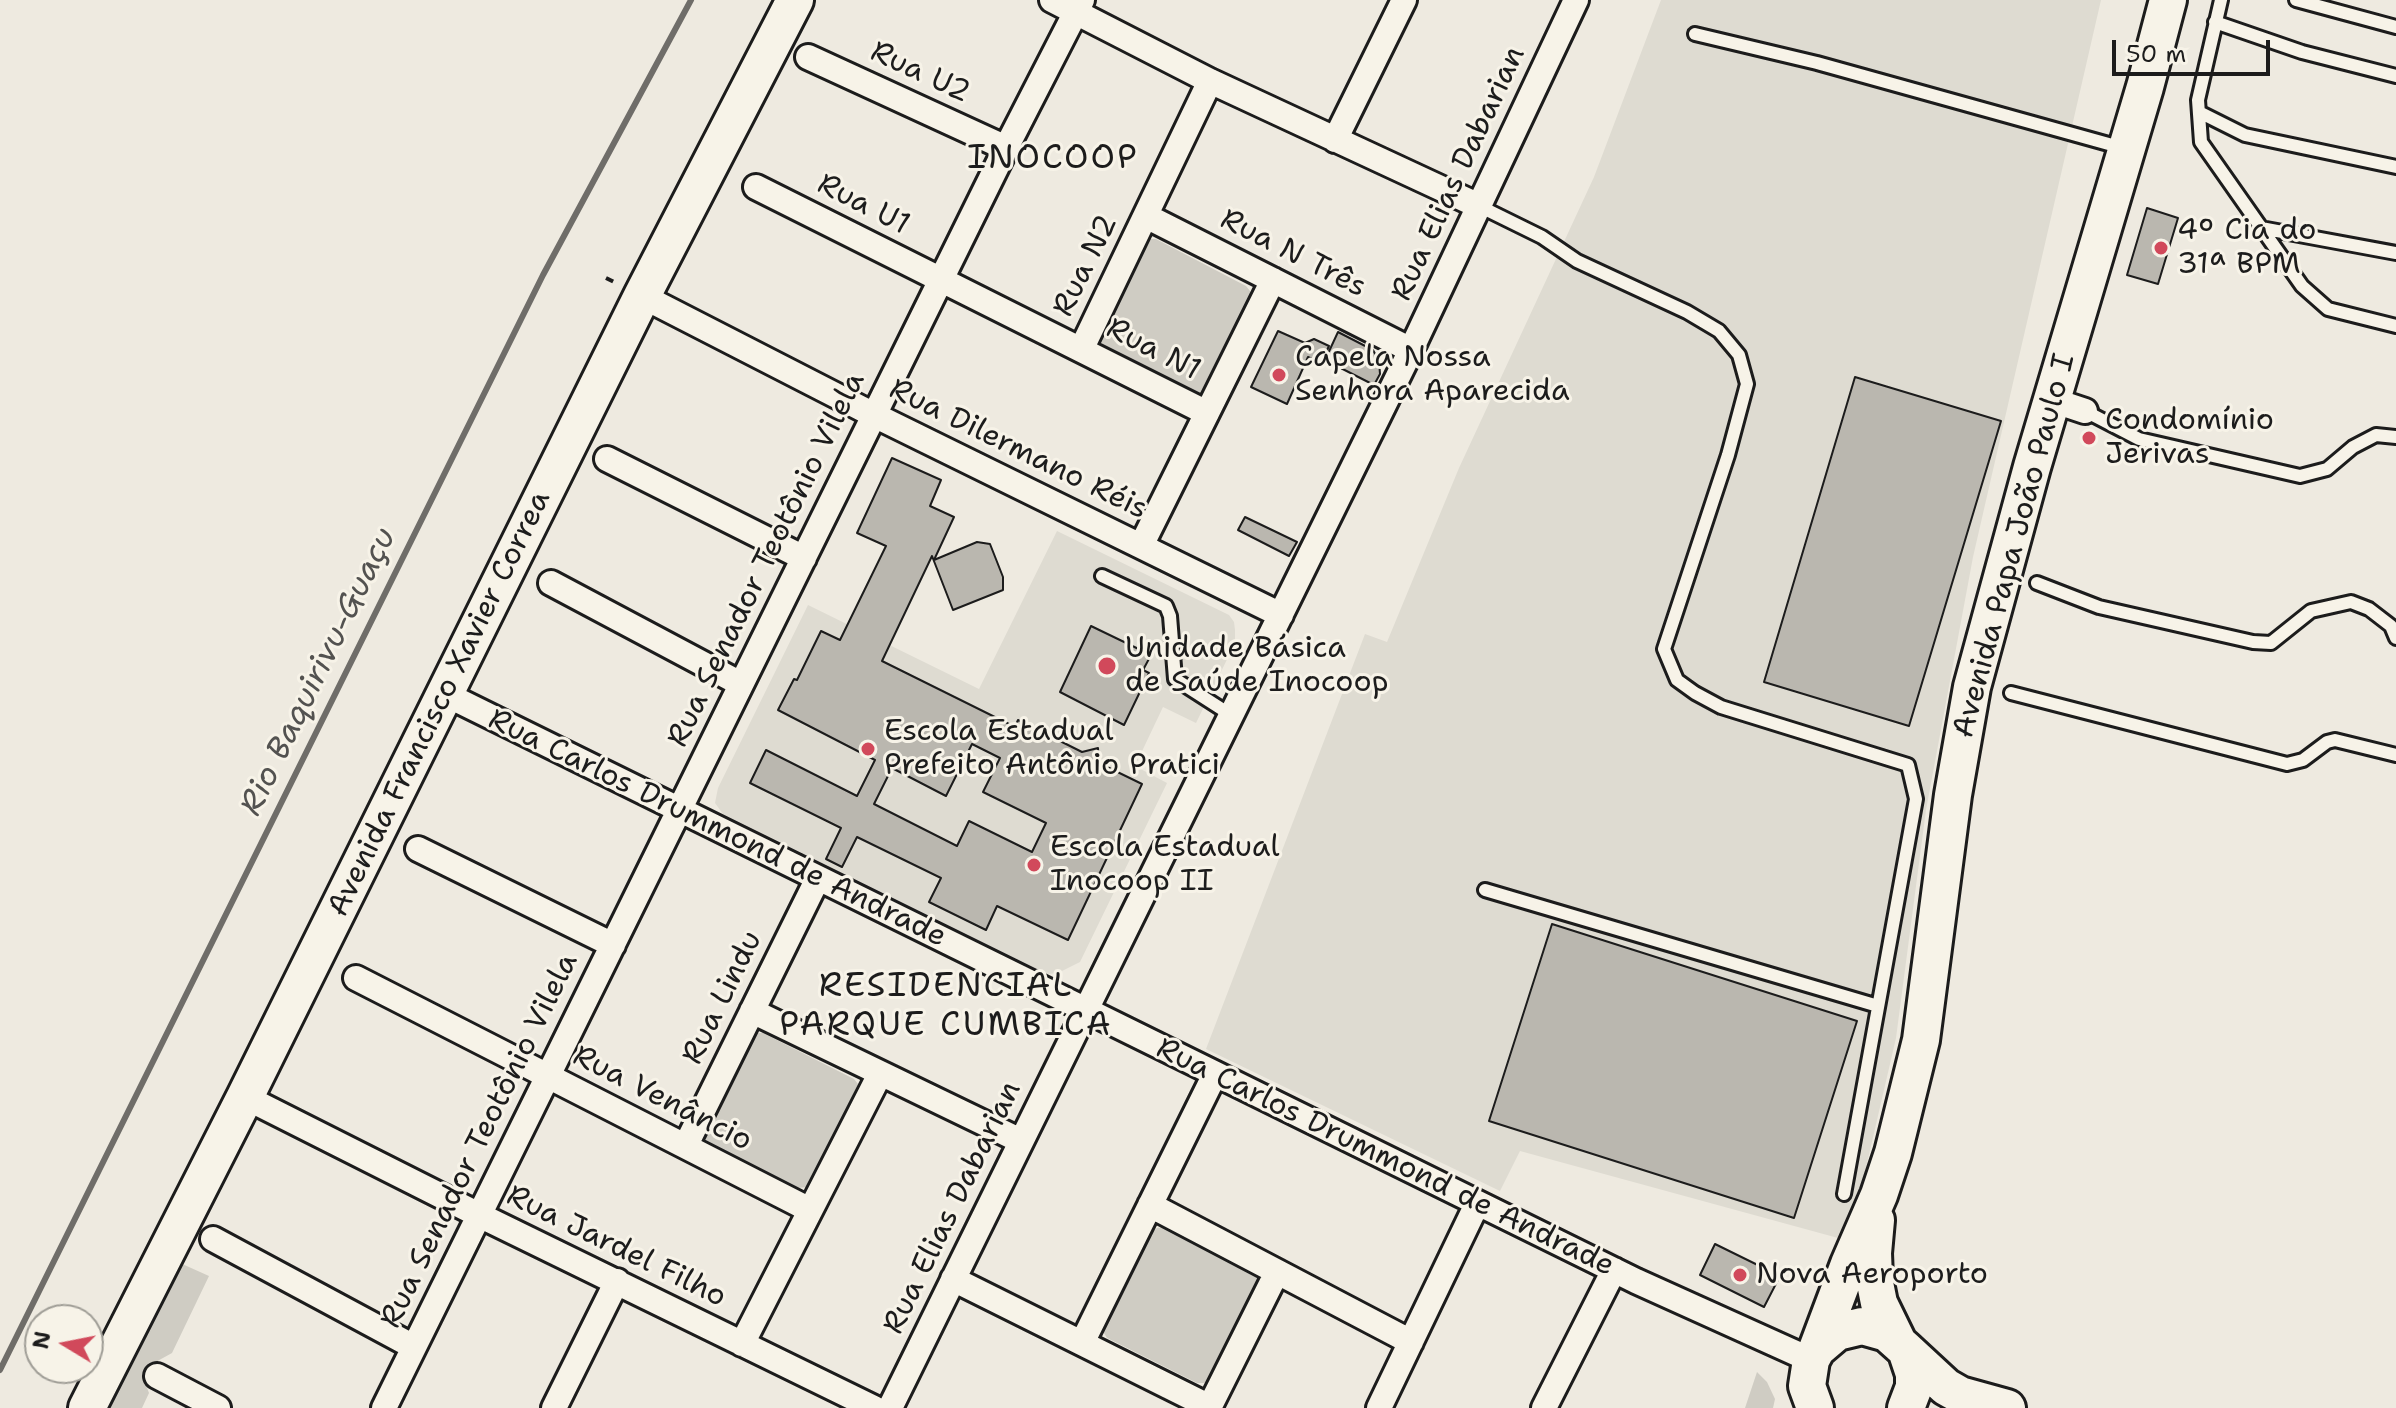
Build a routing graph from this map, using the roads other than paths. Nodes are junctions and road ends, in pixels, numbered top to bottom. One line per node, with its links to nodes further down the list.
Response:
1 (795, 0): 27 (main road, Avenida Francisco Xavier Correa)
2 (1052, 0): 8 (street)
3 (1576, 0): 21 (street, Rua Elias Dabarian)
4 (2168, 0): 18 (main road, Avenida Papa João Paulo I)
5 (2221, 0): 9 (lane)
6 (2296, 0): 10 (lane)
7 (1397, 2): 16 (street)
8 (1079, 6): 14 (street); 17 (street, Rua Senador Teotônio Vilela)
9 (2215, 22): 13 (lane); 15 (lane)
10 (2396, 27)
11 (1695, 34): 18 (lane)
12 (808, 57): 17 (street, Rua U2)
13 (2396, 76)
14 (1210, 81): 16 (street); 22 (street, Rua N2)
15 (2199, 112): 19 (lane); 23 (lane)
16 (1335, 140): 21 (street)
17 (1006, 148): 25 (street, Rua Senador Teotônio Vilela)
18 (2126, 149): 31 (main road, Avenida Papa João Paulo I)
19 (2396, 167)
20 (756, 187): 25 (street, Rua U1)
21 (1479, 206): 30 (street, Rua Elias Dabarian); 54 (lane)
22 (1146, 216): 26 (street, Rua N Três); 29 (street, Rua N2)
23 (2261, 228): 24 (lane); 28 (lane)
24 (2396, 253)
25 (941, 280): 29 (street, Rua N1); 33 (street, Rua Senador Teotônio Vilela)
26 (1273, 280): 30 (street, Rua N Três); 32 (street)
27 (642, 296): 33 (street, Rua Dilermano Réis); 45 (main road, Avenida Francisco Xavier Correa)
28 (2396, 326)
29 (1081, 350): 32 (street, Rua N1)
30 (1411, 350): 41 (street, Rua Elias Dabarian)
31 (2068, 406): 34 (lane); 64 (main road, Avenida Papa João Paulo I)
32 (1207, 413): 36 (street)
33 (874, 415): 36 (street, Rua Dilermano Réis); 37 (street, Rua Senador Teotônio Vilela)
34 (2396, 437)
35 (607, 459): 37 (street)
36 (1141, 546): 41 (street, Rua Dilermano Réis)
37 (804, 558): 43 (street, Rua Senador Teotônio Vilela)
38 (1102, 576): 46 (lane)
39 (551, 583): 43 (street)
40 (2037, 583): 42 (lane)
41 (1281, 615): 46 (street, Rua Elias Dabarian)
42 (2396, 638)
43 (741, 684): 48 (street, Rua Senador Teotônio Vilela)
44 (2011, 693): 47 (lane)
45 (445, 694): 48 (street, Rua Carlos Drummond de Andrade); 60 (main road, Avenida Francisco Xavier Correa)
46 (1231, 715): 56 (street, Rua Elias Dabarian)
47 (2396, 755)
48 (680, 809): 50 (street, Rua Carlos Drummond de Andrade); 52 (street, Rua Senador Teotônio Vilela)
49 (418, 849): 52 (street)
50 (818, 878): 55 (street, Rua Lindu); 56 (street, Rua Carlos Drummond de Andrade)
51 (1485, 890): 54 (lane)
52 (613, 945): 59 (street, Rua Senador Teotônio Vilela)
53 (356, 978): 59 (street, Rua Venâncio)
54 (1878, 1006): 63 (lane)
55 (752, 1011): 57 (street); 62 (street, Rua Lindu)
56 (1086, 1011): 58 (street, Rua Carlos Drummond de Andrade); 61 (street, Rua Elias Dabarian)
57 (880, 1074): 61 (street); 67 (street)
58 (1215, 1074): 65 (street, Rua Carlos Drummond de Andrade); 66 (street)
59 (548, 1077): 62 (street, Rua Venâncio); 68 (street, Rua Senador Teotônio Vilela)
60 (245, 1097): 68 (street, Rua Jardel Filho); 83 (main road, Avenida Francisco Xavier Correa)
61 (1021, 1141): 72 (street, Rua Elias Dabarian)
62 (686, 1145): 67 (street, Rua Venâncio)
63 (1844, 1194)
64 (1879, 1195): 77 (main road, Avenida Papa João Paulo I); 80 (main road, Avenida Papa João Paulo I)
65 (1477, 1204): 70 (street, Rua Carlos Drummond de Andrade); 74 (street)
66 (1150, 1205): 71 (street); 75 (street)
67 (810, 1210): 76 (street)
68 (479, 1215): 73 (street, Rua Jardel Filho); 78 (street, Rua Senador Teotônio Vilela)
69 (213, 1239): 78 (street)
70 (1614, 1270): 80 (street, Rua Carlos Drummond de Andrade); 82 (street)
71 (1277, 1272): 74 (street); 81 (street)
72 (953, 1279): 75 (street); 88 (street, Rua Elias Dabarian)
73 (617, 1281): 76 (street, Rua Jardel Filho); 86 (street)
74 (1411, 1342): 89 (street)
75 (1082, 1343): 81 (street)
76 (742, 1344): 87 (street, Rua Jardel Filho)
77 (1901, 1345): 80 (main road); 90 (main road); 91 (main road)
78 (414, 1347): 85 (street, Rua Senador Teotônio Vilela)
79 (157, 1376): 84 (street)
80 (1810, 1382)
81 (1209, 1407)
82 (1545, 1407)
83 (87, 1408)
84 (218, 1408)
85 (384, 1408)
86 (554, 1408)
87 (874, 1408)
88 (890, 1408)
89 (1379, 1408)
90 (1906, 1408)
91 (2007, 1408)

